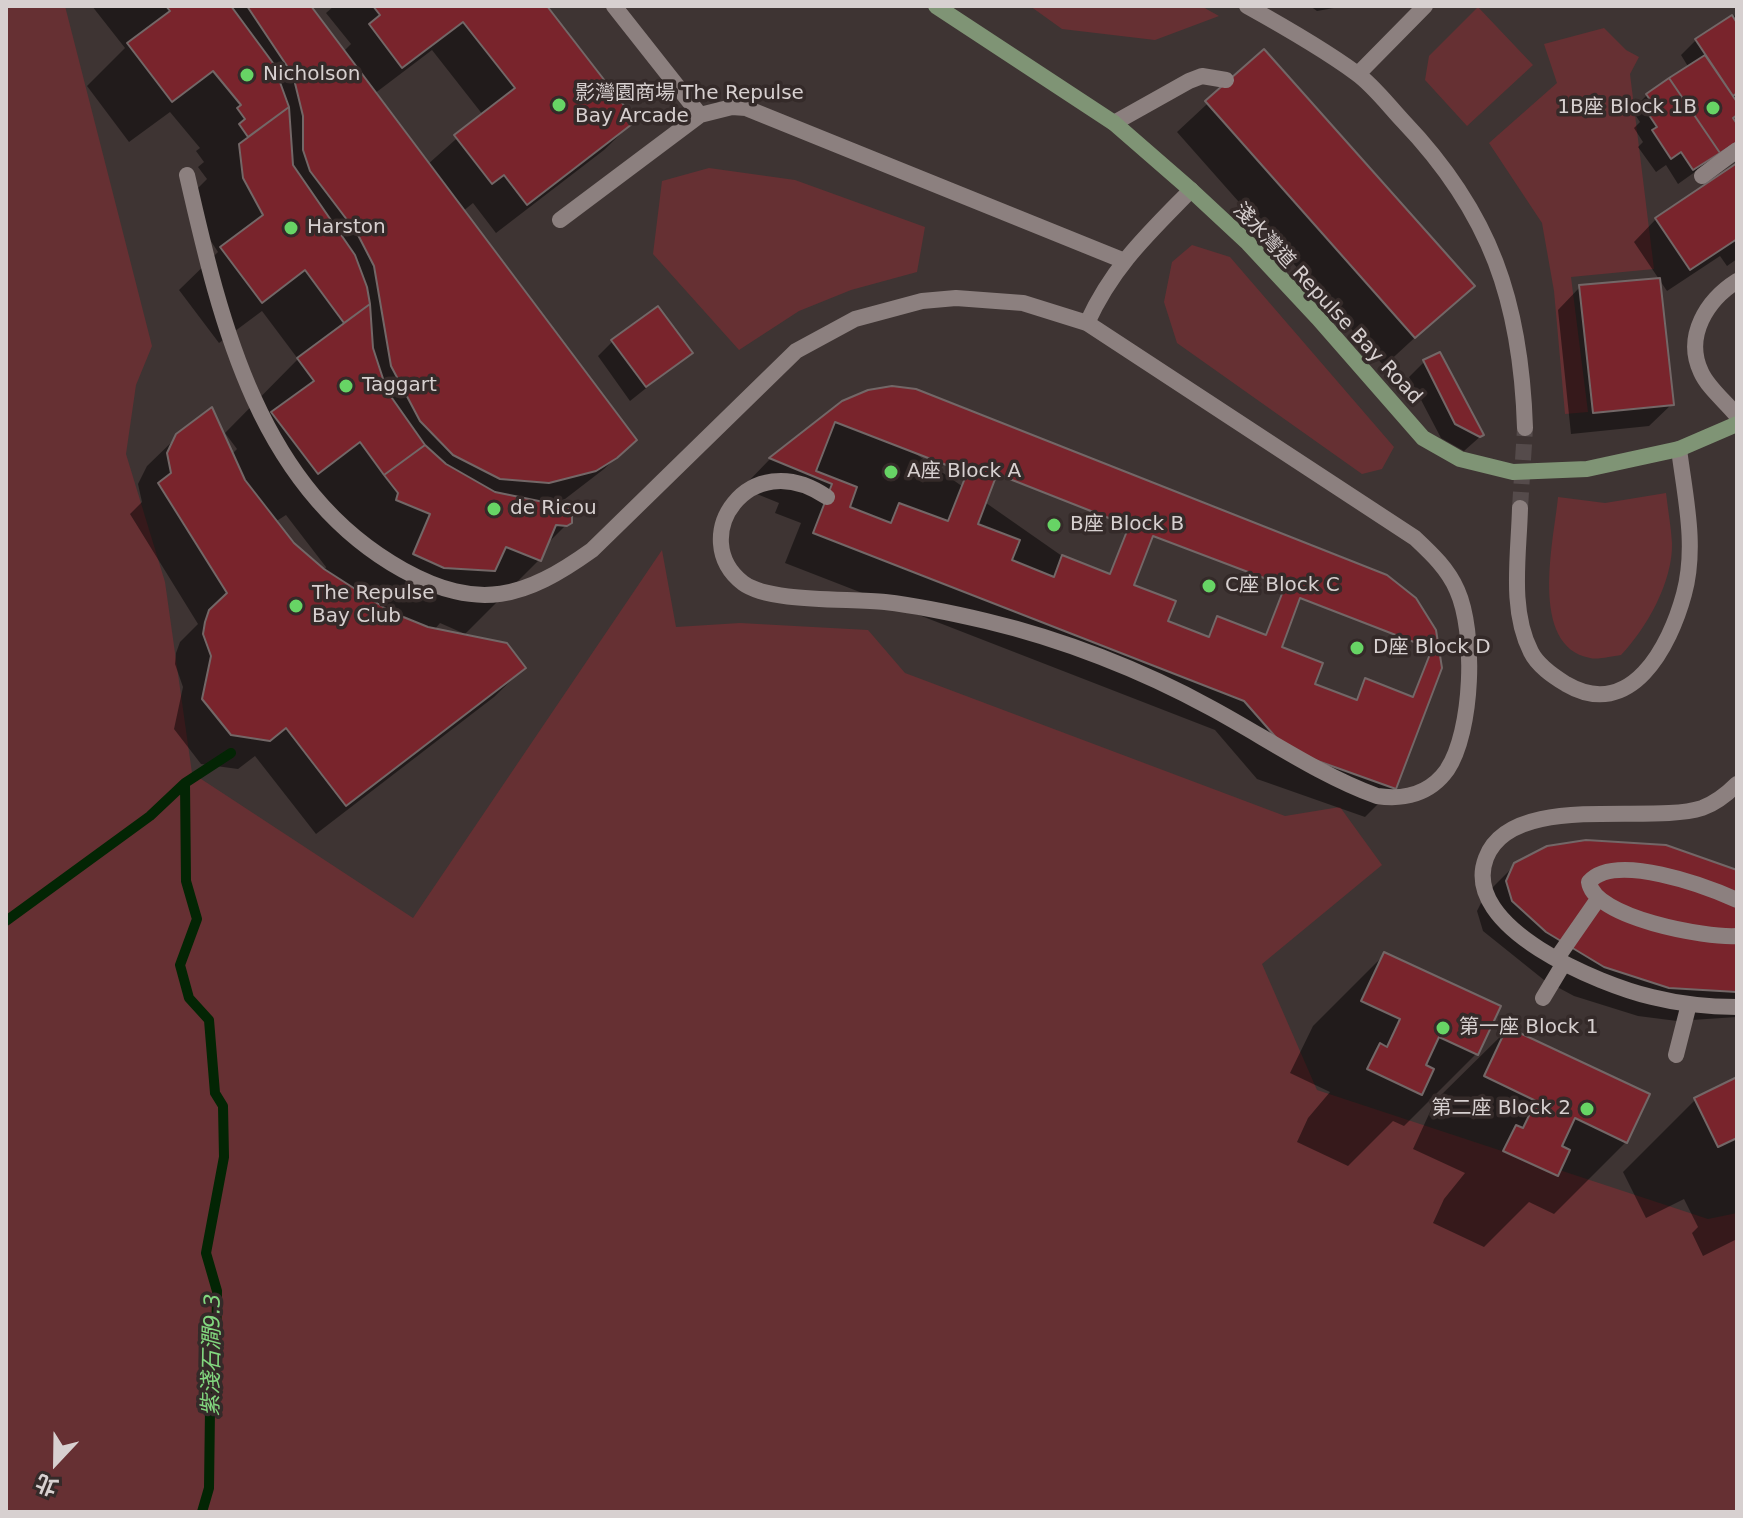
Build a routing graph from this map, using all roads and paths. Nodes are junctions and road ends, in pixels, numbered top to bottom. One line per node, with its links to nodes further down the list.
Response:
1 (614, 6): 7 (street)
2 (936, 6): 8 (main road, 淺水灣道 Repulse Bay Road)
3 (1247, 6): 5 (street)
4 (1425, 6): 5 (street)
5 (1358, 74): 19 (street)
6 (1226, 80): 8 (street)
7 (700, 115): 13 (street); 14 (street)
8 (1114, 123): 12 (main road, 淺水灣道 Repulse Bay Road)
9 (1737, 150): 11 (street)
10 (187, 175): 16 (street)
11 (1702, 176)
12 (1191, 190): 14 (street); 20 (main road, 淺水灣道 Repulse Bay Road)
13 (560, 220)
14 (1122, 260): 16 (street)
15 (1737, 281): 17 (street)
16 (1087, 323): 21 (street)
17 (1737, 416)
18 (1737, 424): 20 (main road, 淺水灣道 Repulse Bay Road)
19 (1525, 428)
20 (1679, 449): 22 (street)
21 (827, 497)
22 (1520, 508)
23 (1737, 784): 27 (street)
24 (1598, 899): 25 (street); 26 (street); 27 (street)
25 (1737, 900)
26 (1737, 936)
27 (1561, 960): 28 (street); 29 (street)
28 (1543, 998)
29 (1689, 1004): 30 (street); 31 (street)
30 (1737, 1007)
31 (1676, 1055)

